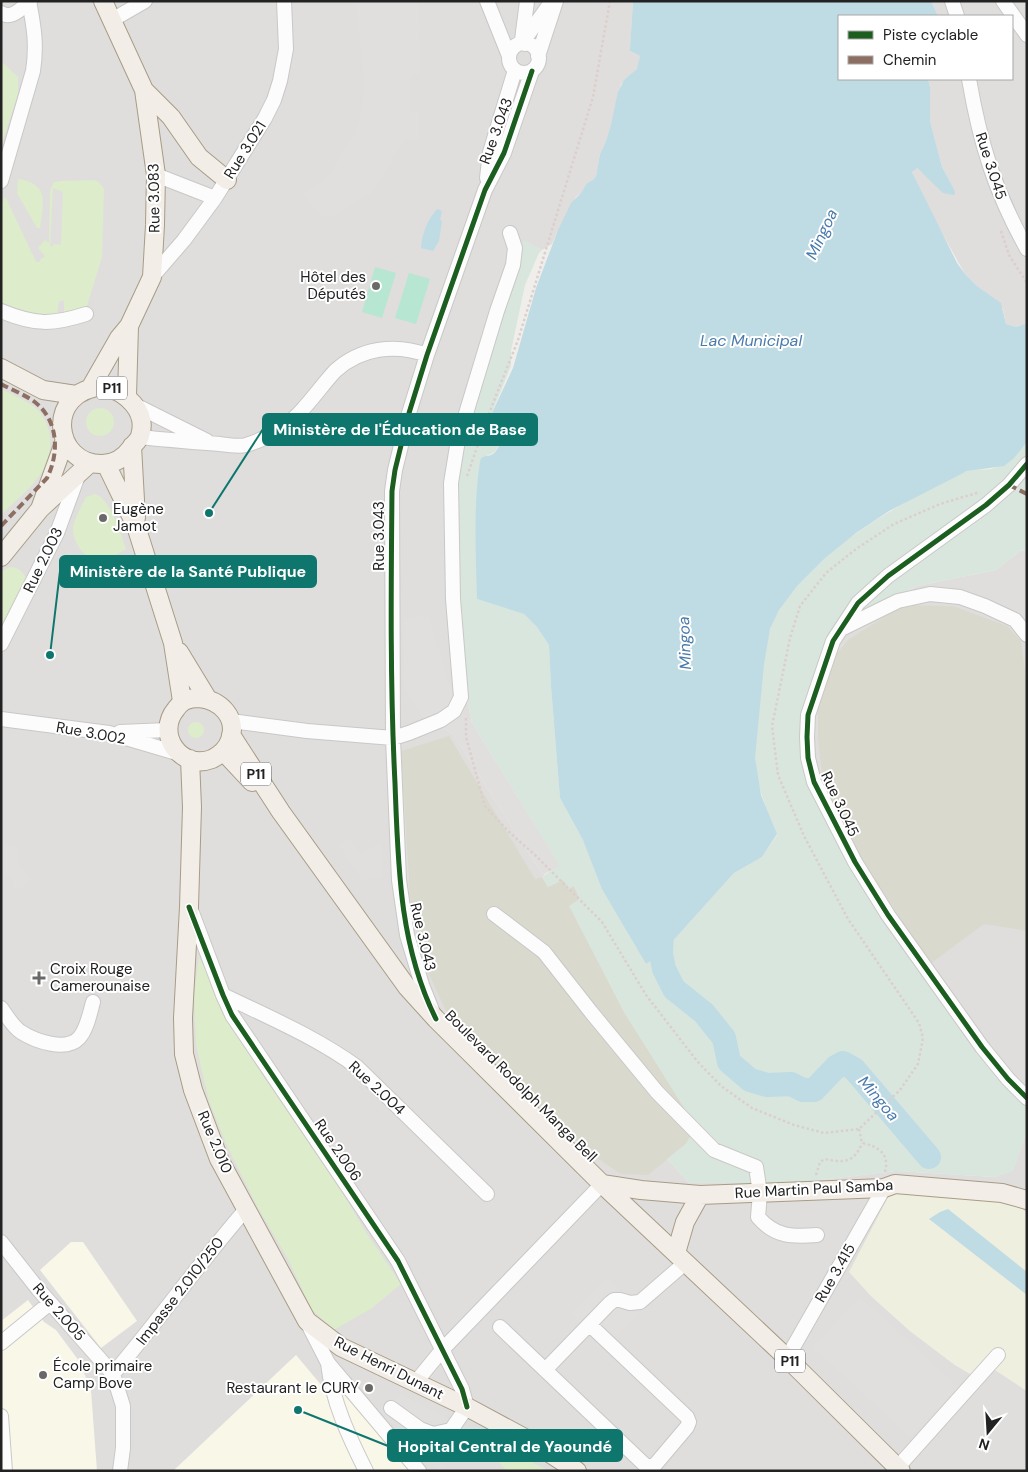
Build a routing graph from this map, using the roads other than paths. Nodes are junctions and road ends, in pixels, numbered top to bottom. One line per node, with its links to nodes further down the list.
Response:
1 (103, 1): 15 (main road, Rue 3.083)
2 (145, 1): 15 (street)
3 (284, 1): 24 (street, Rue 3.021)
4 (487, 1): 17 (street)
5 (527, 1): 17 (street)
6 (552, 1): 17 (street)
7 (556, 1): 18 (street)
8 (952, 1): 12 (street)
9 (1003, 1): 14 (street)
10 (30, 2): 11 (street); 25 (street)
11 (1, 13)
12 (957, 15)
13 (1013, 15): 16 (street)
14 (1013, 15)
15 (112, 20): 22 (main road, Rue 3.083)
16 (1027, 35)
17 (518, 47): 18 (street); 19 (street)
18 (538, 56): 20 (street)
19 (515, 70): 20 (street); 26 (street, Rue 3.043)
20 (532, 71): 26 (street, Rue 3.043)
21 (969, 80): 29 (street, Rue 3.045)
22 (144, 90): 23 (main road, Rue 3.083); 24 (main road)
23 (156, 175): 27 (street); 30 (main road, Rue 3.083)
24 (227, 180): 27 (street, Rue 3.021)
25 (1, 181)
26 (485, 190): 34 (street, Rue 3.043)
27 (215, 198): 30 (street, Rue 3.021)
28 (510, 233): 59 (street)
29 (1027, 249)
30 (152, 277): 33 (main road, Rue 3.083)
31 (1, 310): 32 (street)
32 (86, 314)
33 (129, 326): 36 (main road, Rue 3.083); 39 (main road)
34 (427, 354): 43 (street); 59 (street, Rue 3.043)
35 (1, 368): 37 (main road, P11)
36 (92, 387): 38 (main road, P11); 39 (main road, P11)
37 (43, 390): 38 (main road, P11); 40 (main road, P11)
38 (76, 395): 40 (main road, P11)
39 (131, 401): 42 (main road, P11); 43 (street)
40 (62, 417): 41 (main road, P11)
41 (65, 440): 45 (main road, P11); 46 (main road)
42 (136, 442): 43 (street); 45 (main road); 47 (main road, P11)
43 (212, 444)
44 (1027, 464): 49 (street, Rue 3.045)
45 (92, 467): 46 (main road); 47 (main road, P11); 52 (street, Rue 2.003)
46 (40, 509): 48 (main road)
47 (136, 526): 51 (main road, P11)
48 (1, 557)
49 (840, 629): 50 (street); 70 (street, Rue 3.045)
50 (1027, 635)
51 (173, 643): 53 (main road, P11); 54 (main road, P11)
52 (1, 644)
53 (206, 698): 54 (main road); 56 (main road, P11)
54 (182, 701): 57 (main road)
55 (1, 719): 58 (street, Rue 3.002)
56 (231, 728): 59 (street); 60 (main road, P11); 63 (main road, P11)
57 (168, 730): 58 (street); 61 (main road)
58 (109, 733): 61 (street, Rue 3.002)
59 (393, 738): 69 (street, Rue 3.043)
60 (216, 756): 61 (main road); 62 (main road); 63 (main road)
61 (185, 757): 62 (main road, Rue 2.010)
62 (192, 807): 64 (main road, Rue 2.010)
63 (281, 812): 69 (main road, Boulevard Rodolph Manga Bell / P11)
64 (190, 906): 66 (street, Rue 2.006); 77 (main road, Rue 2.010)
65 (494, 914): 73 (street)
66 (223, 994): 74 (street, Rue 2.004); 86 (street, Rue 2.006)
67 (93, 1002): 68 (street)
68 (1, 1008)
69 (436, 1020): 71 (main road, Boulevard Rodolph Manga Bell / P11)
70 (1027, 1098)
71 (602, 1184): 75 (main road, Rue Martin Paul Samba); 80 (main road, Boulevard Rodolph Manga Bell / P11); 86 (street)
72 (883, 1188): 73 (main road, Rue Martin Paul Samba); 76 (main road, Rue Martin Paul Samba); 88 (street, Rue 3.415)
73 (760, 1193): 75 (main road, Rue Martin Paul Samba); 78 (street)
74 (487, 1194)
75 (700, 1195): 80 (main road)
76 (1027, 1200)
77 (247, 1208): 82 (main road, Rue 2.010); 91 (street, Impasse 2.010/250)
78 (816, 1235)
79 (1, 1242): 81 (street, Rue 2.005)
80 (681, 1258): 83 (street); 88 (main road, Boulevard Rodolph Manga Bell / P11)
81 (50, 1303): 85 (street); 91 (street, Rue 2.005)
82 (307, 1321): 89 (street, Rue 2.010); 92 (main road, Rue Henri Dunant)
83 (590, 1325): 90 (street); 90 (street)
84 (500, 1327): 90 (street)
85 (1, 1343)
86 (442, 1350): 92 (street); 93 (street, Rue 2.006)
87 (998, 1355): 96 (street)
88 (787, 1358): 96 (main road, Boulevard Rodolph Manga Bell / P11)
89 (328, 1363): 99 (street); 100 (street, Rue 2.010)
90 (545, 1370)
91 (113, 1374): 98 (street, Rue 2.005)
92 (415, 1383): 93 (main road, Rue Henri Dunant)
93 (467, 1407): 94 (street); 101 (main road, Rue Henri Dunant)
94 (391, 1408)
95 (1, 1416): 97 (street)
96 (899, 1469)
97 (5, 1471)
98 (120, 1471)
99 (366, 1471)
100 (419, 1471)
101 (577, 1471)

